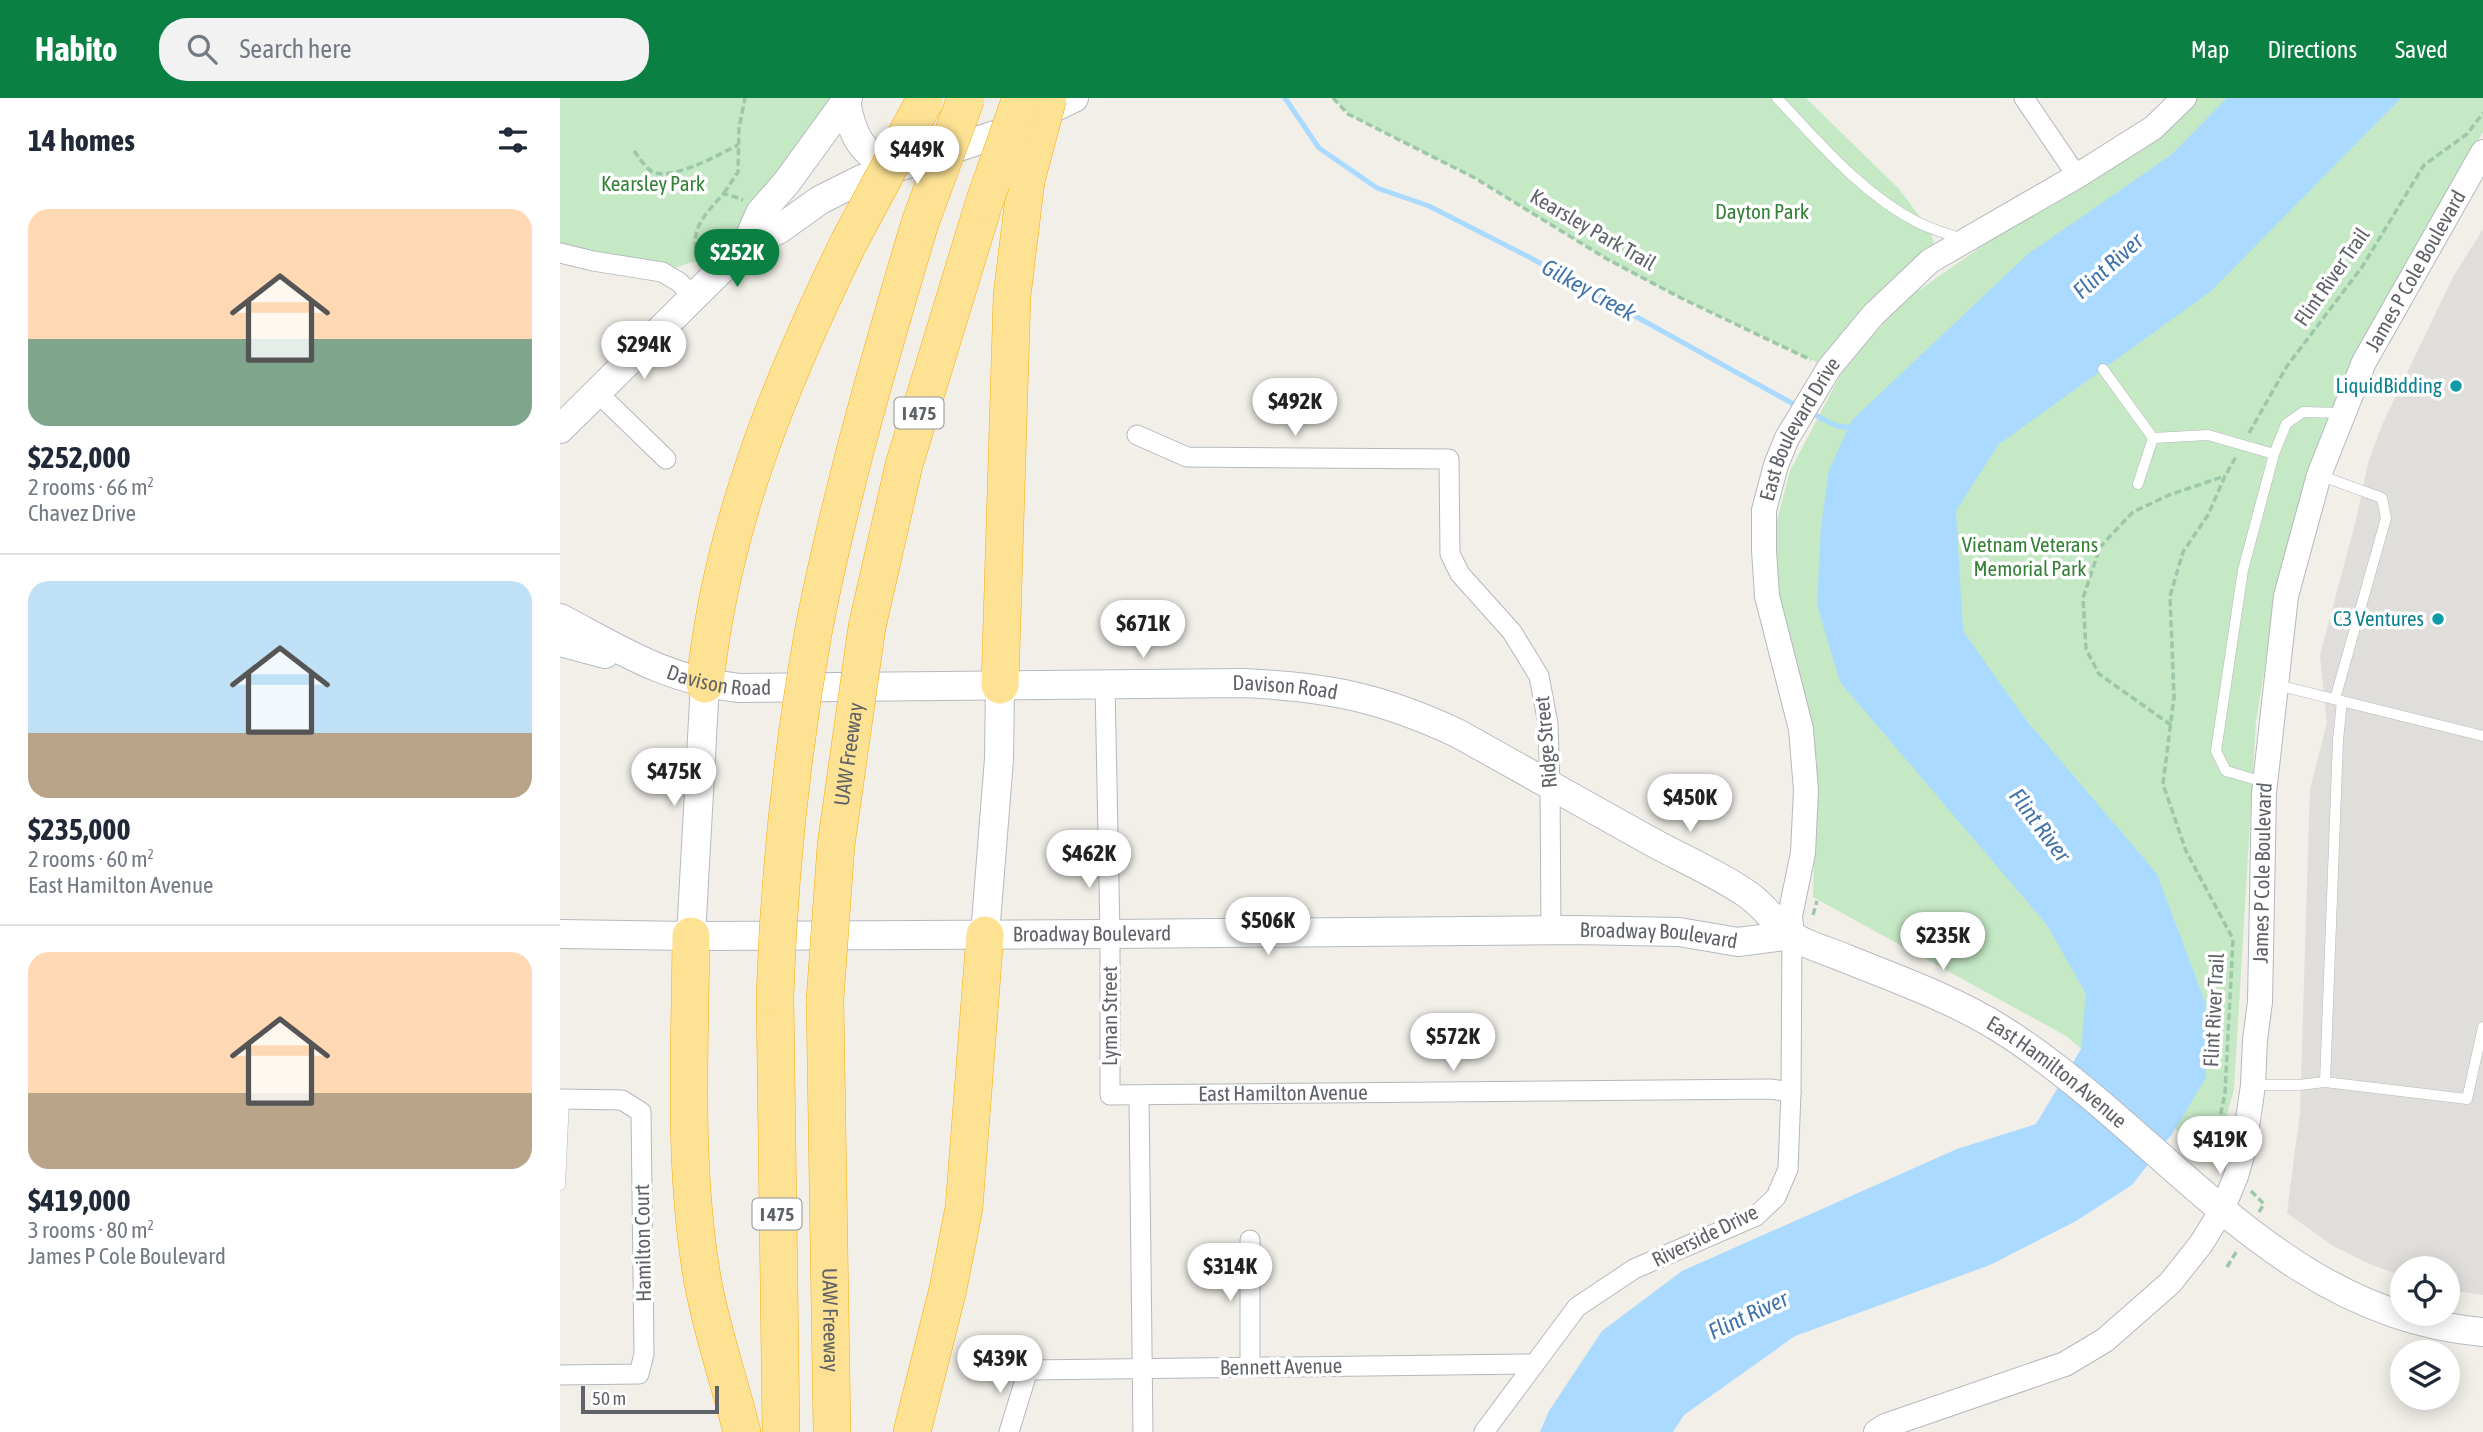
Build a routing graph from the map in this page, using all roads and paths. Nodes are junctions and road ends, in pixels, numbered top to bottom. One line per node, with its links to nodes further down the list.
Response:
1 (745, 98): 13 (path)
2 (966, 98): 71 (highway, I 475, bridge)
3 (1021, 98): 72 (highway, UAW Freeway / I 475, bridge)
4 (1048, 98): 40 (highway, bridge)
5 (1074, 98): 16 (main road)
6 (1333, 98): 24 (path, Kearsley Park Trail)
7 (1777, 98): 19 (lane)
8 (2024, 98): 17 (street)
9 (2184, 98): 17 (street, East Boulevard Drive)
10 (847, 99): 16 (main road); 20 (main road)
11 (925, 100): 39 (highway, bridge)
12 (2483, 113): 30 (path, Flint River Trail)
13 (738, 145): 14 (path); 18 (path)
14 (634, 151)
15 (2483, 152): 26 (street, James P Cole Boulevard)
16 (892, 168): 20 (main road)
17 (2077, 176): 19 (street, East Boulevard Drive)
18 (724, 193)
19 (1966, 241): 24 (street, East Boulevard Drive)
20 (746, 246): 22 (main road)
21 (560, 253): 22 (street)
22 (694, 298): 25 (main road)
23 (2103, 369): 29 (lane)
24 (1823, 377): 52 (street, East Boulevard Drive)
25 (598, 393): 27 (main road); 32 (street)
26 (2343, 413): 31 (lane); 33 (street, James P Cole Boulevard)
27 (560, 429)
28 (1137, 435): 47 (street, Ridge Street)
29 (2153, 438): 30 (lane); 35 (lane)
30 (2243, 444): 31 (lane); 34 (path, Flint River Trail)
31 (2274, 454): 46 (lane)
32 (666, 459)
33 (2319, 475): 42 (street, James P Cole Boulevard); 43 (lane)
34 (2225, 476): 44 (path, Flint River Trail); 44 (path)
35 (2138, 484)
36 (560, 618): 38 (main road, Davison Road)
37 (560, 642): 38 (main road)
38 (649, 665): 39 (main road, Davison Road)
39 (705, 684): 40 (main road, Davison Road); 53 (main road)
40 (1000, 685): 41 (main road, Davison Road); 50 (main road)
41 (1105, 685): 47 (main road, Davison Road); 51 (street, Lyman Street)
42 (2277, 685): 43 (lane); 46 (street, James P Cole Boulevard)
43 (2338, 700): 45 (lane); 55 (lane)
44 (2171, 726): 61 (path, Flint River Trail)
45 (2483, 736)
46 (2265, 782): 56 (street, James P Cole Boulevard)
47 (1550, 785): 48 (street, Ridge Street); 52 (main road, Davison Road)
48 (1551, 930): 51 (main road, Broadway Boulevard); 52 (main road, Broadway Boulevard)
49 (560, 934): 53 (main road, Broadway Boulevard)
50 (985, 934): 51 (main road, Broadway Boulevard); 53 (main road, Broadway Boulevard); 73 (highway)
51 (1110, 934): 58 (street, Lyman Street)
52 (1792, 935): 57 (street, Riverside Drive); 63 (main road, East Hamilton Avenue)
53 (691, 936): 70 (highway)
54 (2483, 1027): 55 (lane)
55 (2325, 1082): 56 (lane)
56 (2253, 1085): 63 (street, James P Cole Boulevard)
57 (1791, 1092): 59 (street, East Hamilton Avenue); 66 (street, Riverside Drive)
58 (1110, 1095): 59 (street, East Hamilton Avenue)
59 (1139, 1097): 68 (street)
60 (562, 1099): 62 (lane); 69 (street, Hamilton Court)
61 (2210, 1141)
62 (560, 1185)
63 (2222, 1210): 65 (main road, East Hamilton Avenue); 77 (street, James P Cole Boulevard)
64 (1250, 1240): 67 (street)
65 (2483, 1332)
66 (1534, 1364): 67 (street, Bennett Avenue); 76 (street, Riverside Drive)
67 (1250, 1367): 68 (street, Bennett Avenue)
68 (1142, 1370): 74 (street, Bennett Avenue); 75 (street)
69 (560, 1375)
70 (742, 1432)
71 (781, 1432)
72 (832, 1432)
73 (912, 1432)
74 (1009, 1432)
75 (1143, 1432)
76 (1484, 1432)
77 (1876, 1432)

